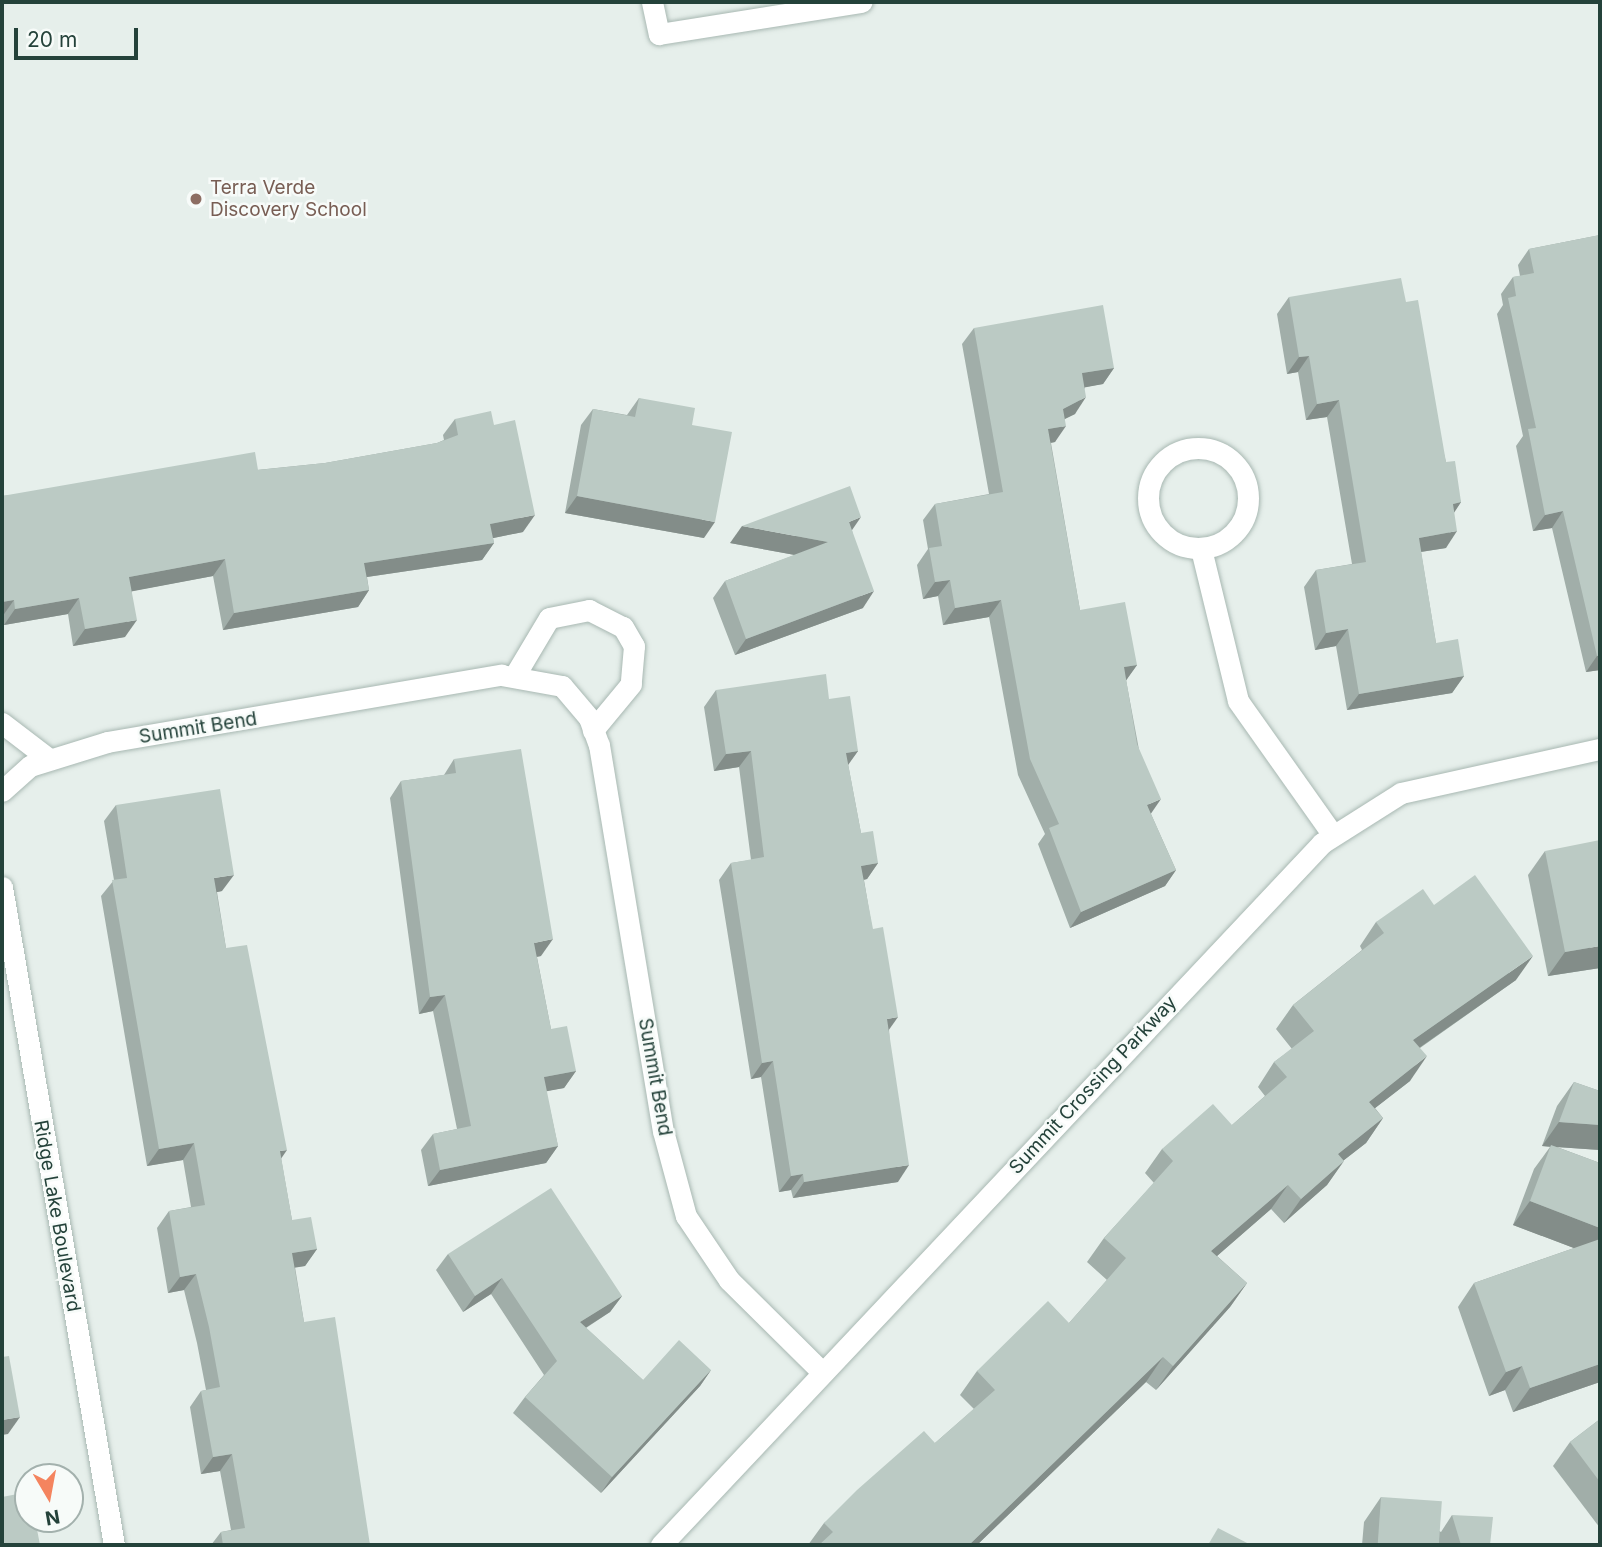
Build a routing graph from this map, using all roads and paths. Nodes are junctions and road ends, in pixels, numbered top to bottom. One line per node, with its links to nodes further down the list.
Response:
1 (652, 2): 2 (street)
2 (860, 2)
3 (1202, 549): 3 (street); 10 (street)
4 (515, 675): 6 (street, Summit Bend); 6 (street); 8 (street, Summit Bend)
5 (2, 723): 8 (street)
6 (593, 730): 12 (street, Summit Bend)
7 (1600, 749): 10 (street, Summit Crossing Parkway)
8 (48, 759): 9 (street, Summit Bend)
9 (2, 791)
10 (1333, 835): 12 (street, Summit Crossing Parkway)
11 (2, 887): 13 (street, Ridge Lake Boulevard)
12 (824, 1373): 14 (street, Summit Crossing Parkway)
13 (114, 1545)
14 (661, 1545)

